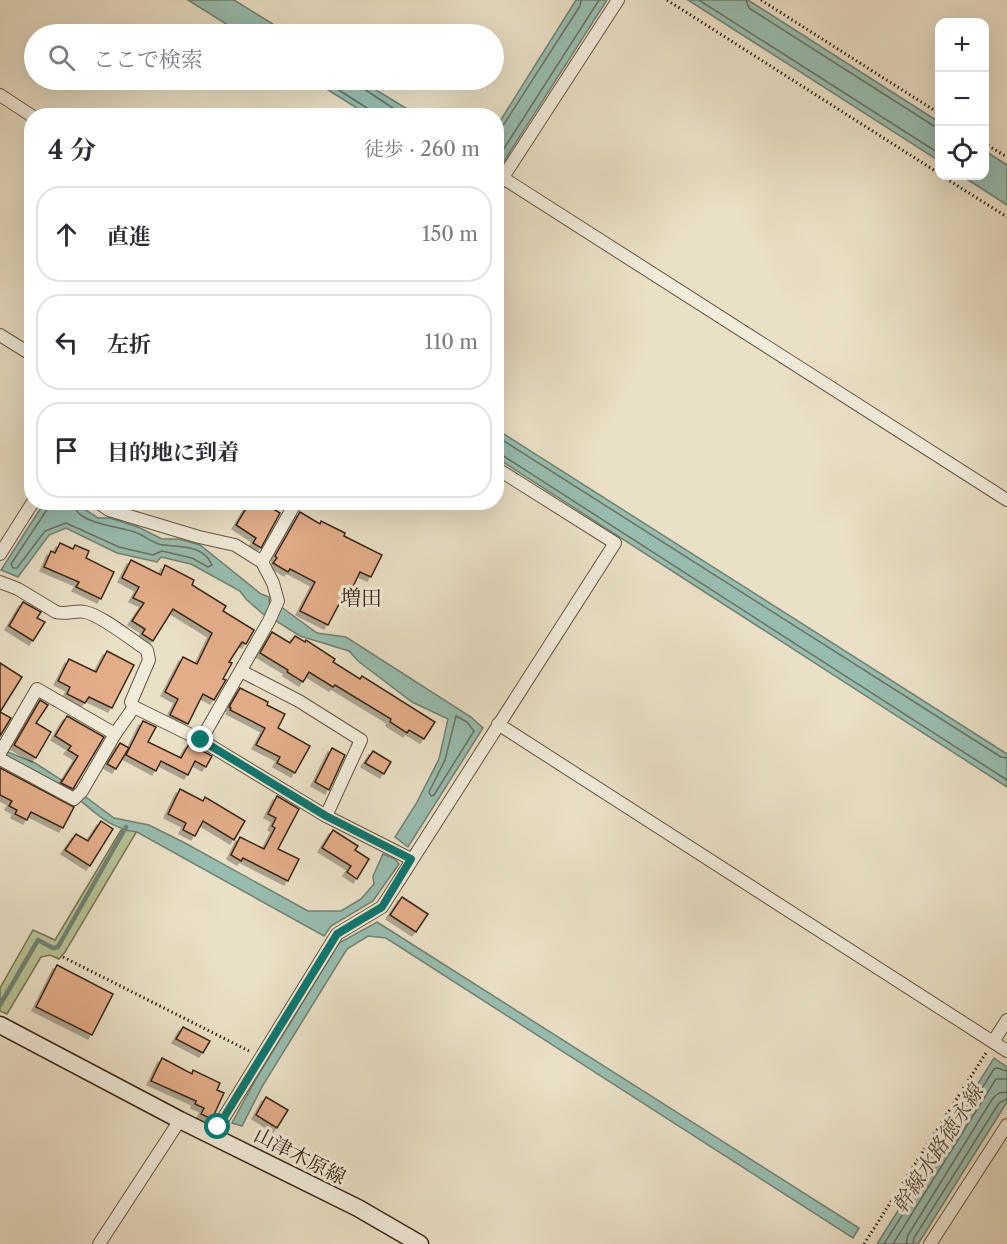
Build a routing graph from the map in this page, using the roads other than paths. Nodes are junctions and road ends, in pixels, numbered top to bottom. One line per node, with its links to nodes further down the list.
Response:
1 (618, 0): 4 (street)
2 (0, 95): 3 (street)
3 (24, 111)
4 (504, 177)
5 (504, 186): 9 (street)
6 (0, 335): 7 (street)
7 (24, 350)
8 (504, 473): 18 (street)
9 (1007, 501)
10 (28, 510): 13 (street)
11 (109, 510): 14 (street)
12 (291, 510): 14 (street)
13 (0, 554)
14 (262, 562): 16 (street)
15 (0, 582): 17 (street)
16 (241, 671): 20 (street); 23 (street)
17 (134, 707): 19 (street); 20 (street)
18 (498, 724): 24 (street); 27 (street)
19 (115, 734): 21 (street); 22 (street)
20 (201, 740): 23 (street)
21 (2, 749)
22 (0, 759)
23 (326, 816): 24 (street)
24 (411, 859): 31 (street)
25 (1007, 1020): 27 (street)
26 (0, 1025): 29 (street, 山津木原線)
27 (993, 1042): 28 (street)
28 (1007, 1051)
29 (180, 1120): 31 (street, 山津木原線); 32 (street)
30 (1007, 1125): 34 (street)
31 (213, 1135): 33 (street, 山津木原線)
32 (99, 1244)
33 (420, 1244)
34 (930, 1244)

